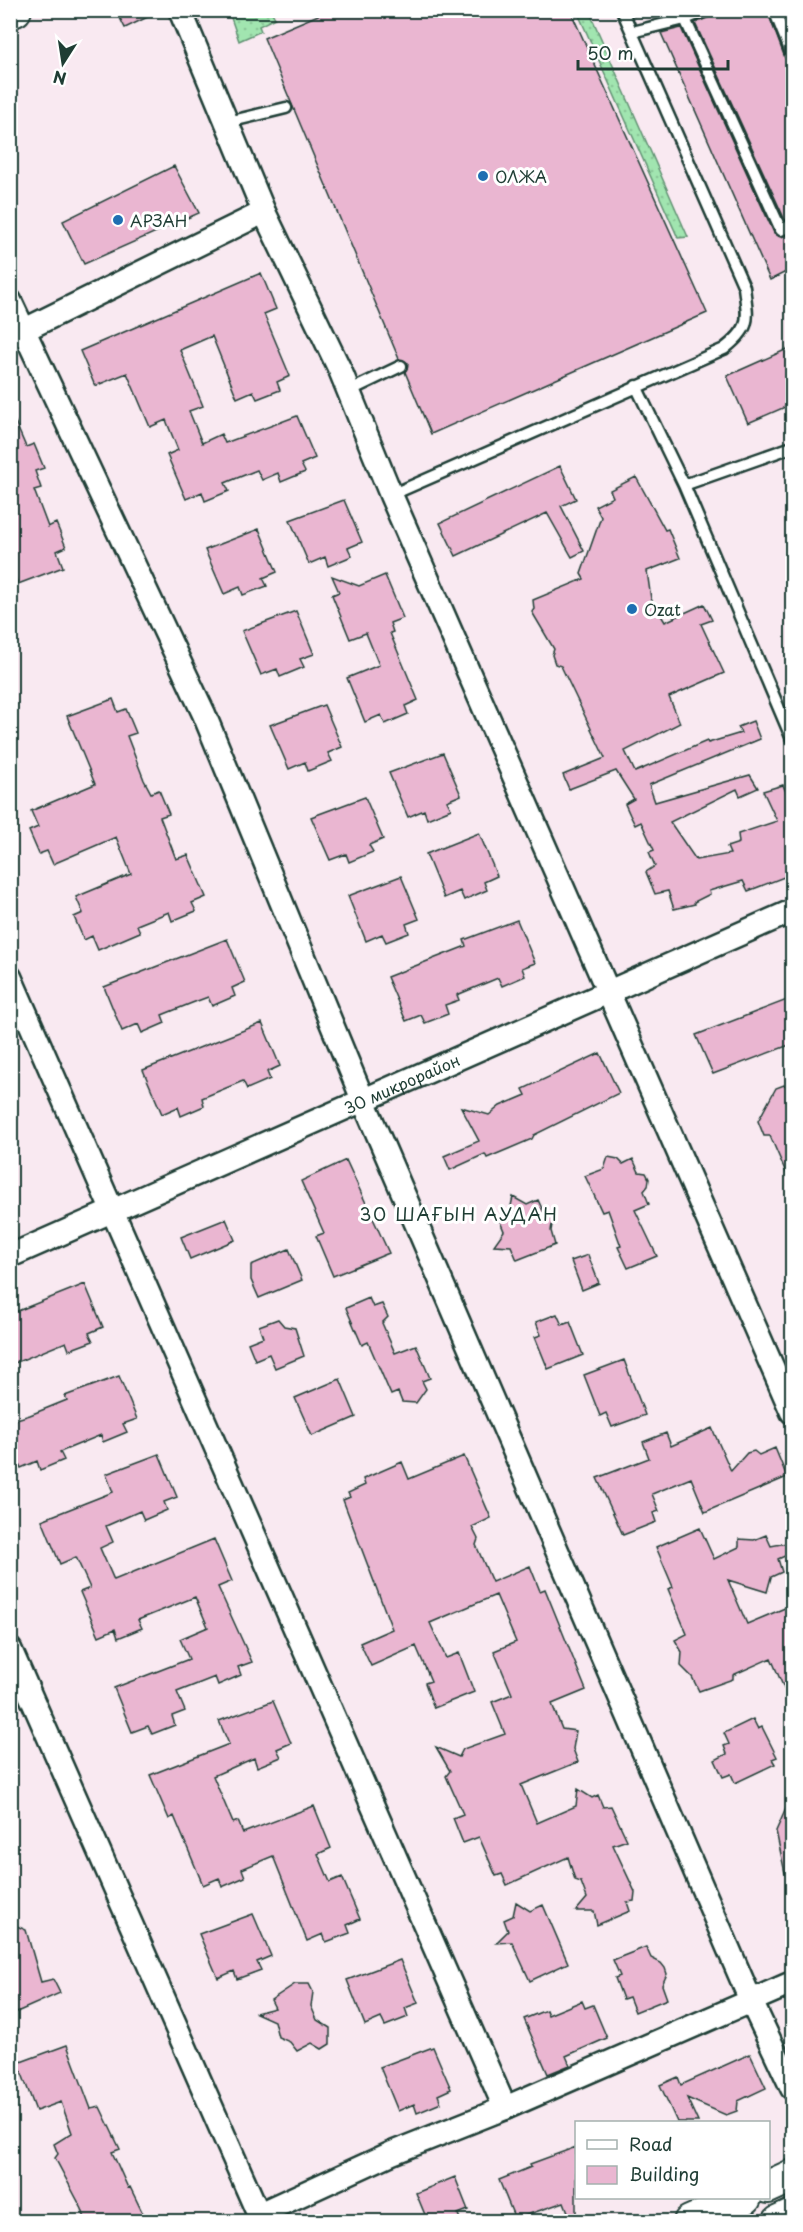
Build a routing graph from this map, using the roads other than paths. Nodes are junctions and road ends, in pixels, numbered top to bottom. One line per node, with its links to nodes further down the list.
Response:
1 (15, 10): 6 (main road)
2 (180, 10): 11 (street)
3 (622, 10): 8 (lane)
4 (707, 10): 7 (lane)
5 (774, 10): 9 (lane)
6 (10, 12)
7 (685, 20): 8 (lane); 13 (lane)
8 (632, 32): 17 (lane)
9 (792, 55)
10 (286, 108): 11 (lane)
11 (228, 122): 12 (street)
12 (264, 212): 15 (street); 18 (street)
13 (792, 225)
14 (10, 301): 15 (street)
15 (17, 333): 26 (street)
16 (401, 366): 18 (lane)
17 (636, 386): 20 (lane); 21 (lane)
18 (349, 391): 21 (street)
19 (792, 447): 20 (lane)
20 (684, 485): 22 (lane)
21 (391, 495): 25 (street)
22 (792, 739)
23 (792, 911): 25 (street, 30 микрорайон)
24 (10, 977): 27 (street)
25 (608, 992): 26 (street, 30 микрорайон); 29 (street)
26 (363, 1100): 27 (street, 30 микрорайон); 32 (street)
27 (111, 1210): 28 (street, 30 микрорайон); 34 (street)
28 (10, 1256)
29 (792, 1412)
30 (10, 1650): 39 (street)
31 (792, 1983): 32 (street)
32 (751, 2001): 33 (street); 34 (street)
33 (792, 2088)
34 (505, 2108): 39 (street)
35 (792, 2176): 36 (main road)
36 (770, 2186)
37 (743, 2199): 40 (main road)
38 (792, 2216): 41 (main road)
39 (256, 2219)
40 (690, 2222)
41 (779, 2222)

